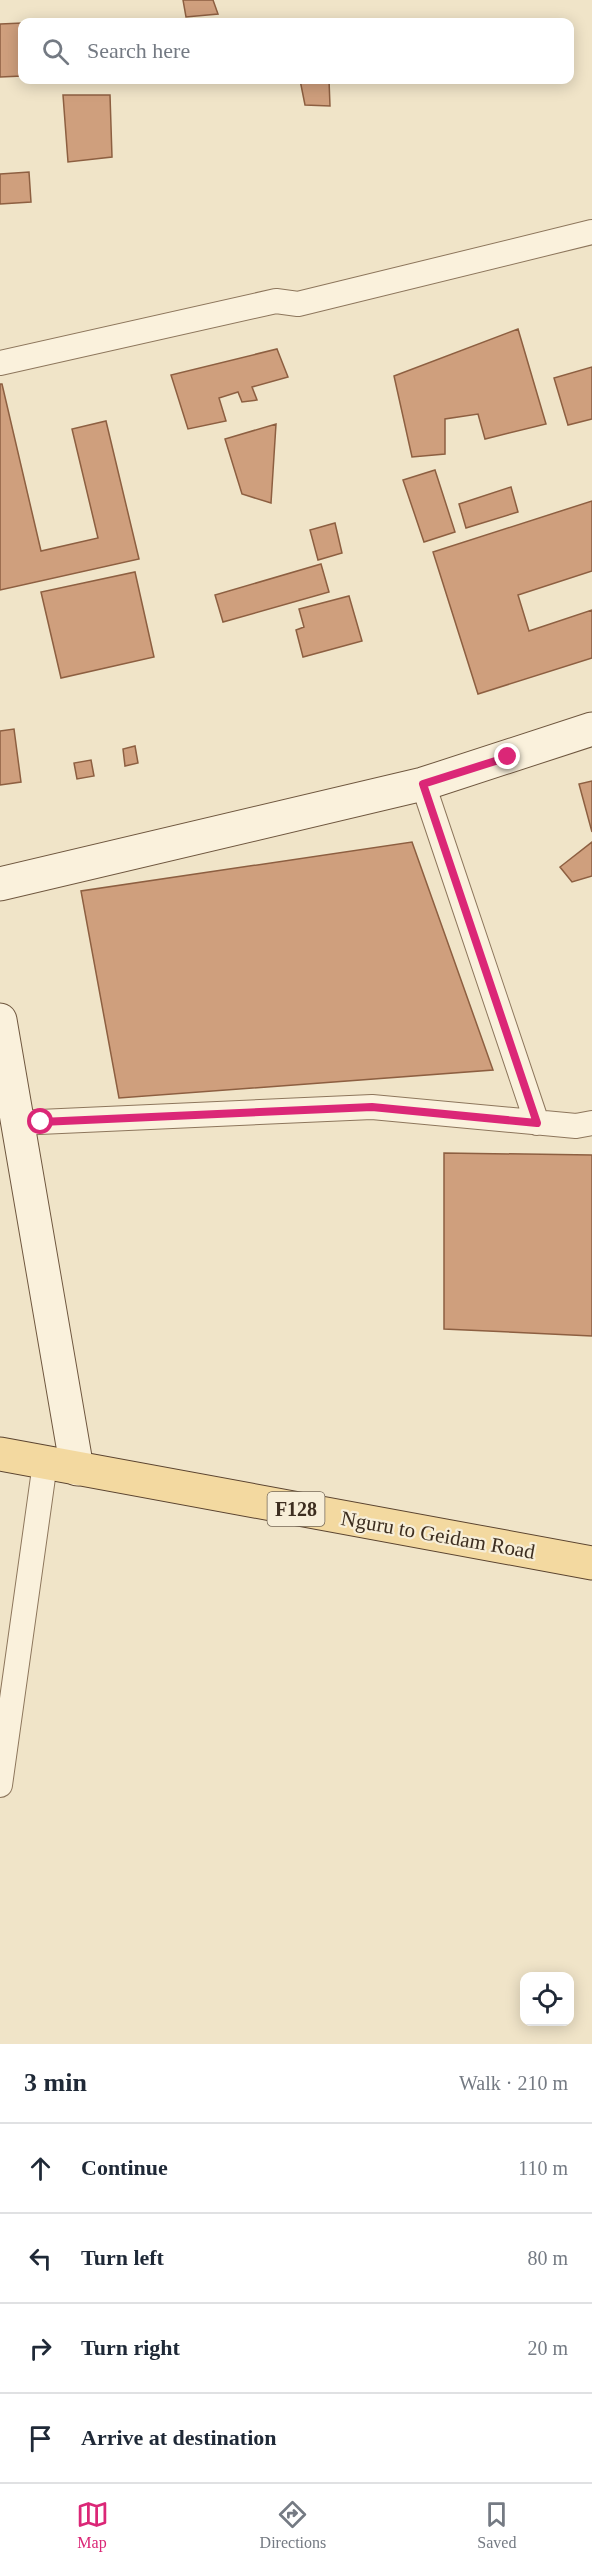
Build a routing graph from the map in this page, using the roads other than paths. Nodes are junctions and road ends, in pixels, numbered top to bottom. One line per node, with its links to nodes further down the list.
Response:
1 (592, 232): 2 (street)
2 (0, 363)
3 (592, 729): 4 (street)
4 (423, 784): 5 (street); 8 (street)
5 (0, 884)
6 (0, 1020): 7 (street)
7 (17, 1123): 8 (street); 12 (street)
8 (537, 1123): 9 (street)
9 (592, 1123)
10 (0, 1454): 11 (main road, Nguru to Geidam Road / F128)
11 (45, 1463): 12 (main road, Nguru to Geidam Road / F128); 14 (street)
12 (77, 1469): 13 (main road, Nguru to Geidam Road / F128)
13 (592, 1563)
14 (0, 1785)

